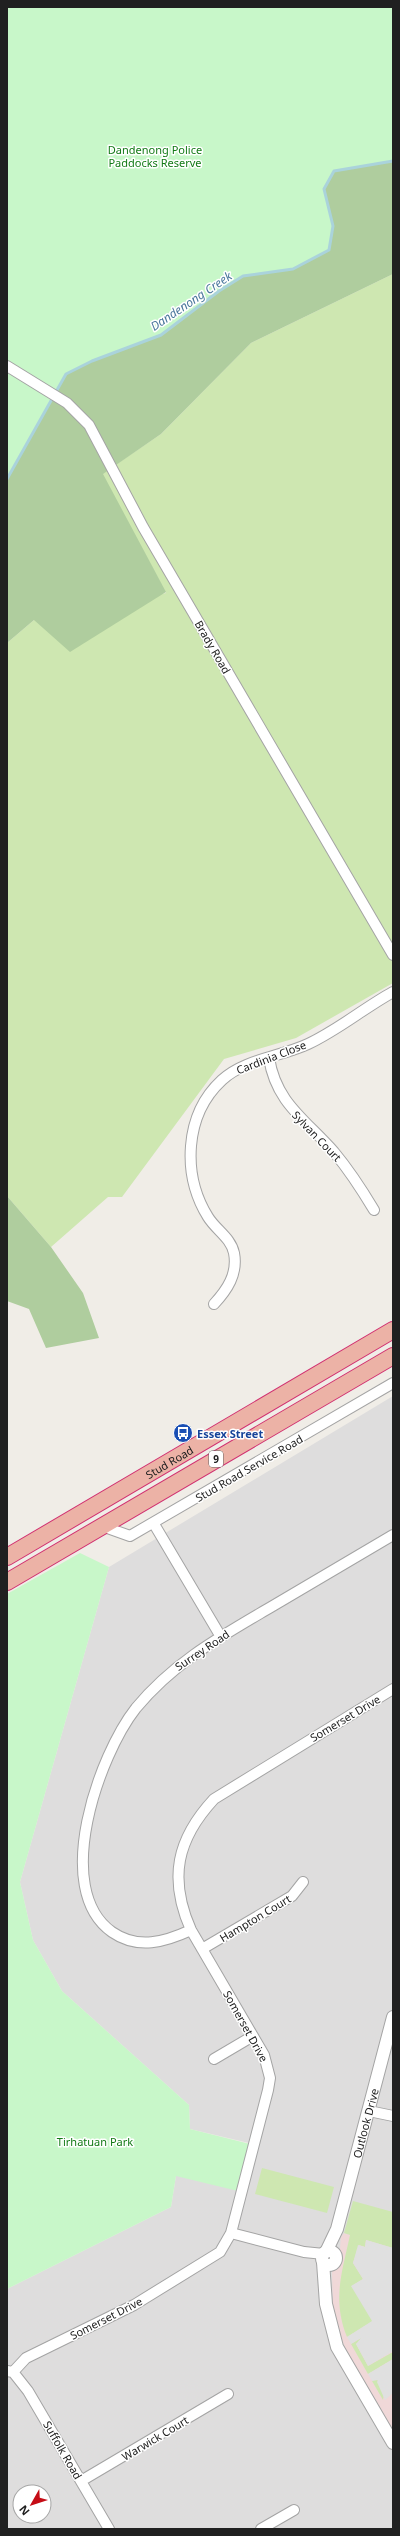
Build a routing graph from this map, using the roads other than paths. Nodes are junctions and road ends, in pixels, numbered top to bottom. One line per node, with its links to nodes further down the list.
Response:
1 (7, 366): 2 (street, Brady Road)
2 (393, 955)
3 (393, 992): 4 (street, Cardinia Close)
4 (269, 1058): 5 (street, Sylvan Court); 6 (street, Cardinia Close)
5 (374, 1210)
6 (214, 1304)
7 (393, 1330): 13 (highway, Stud Road / 9)
8 (393, 1356): 11 (highway, Stud Road / 9)
9 (393, 1384): 10 (street, Stud Road Service Road)
10 (154, 1524): 11 (street, Stud Road Service Road); 15 (street)
11 (102, 1526): 14 (highway, Stud Road / 9)
12 (393, 1535): 15 (street, Surrey Road)
13 (7, 1557)
14 (7, 1582)
15 (220, 1637): 18 (street, Surrey Road)
16 (393, 1690): 18 (street, Somerset Drive)
17 (303, 1882): 19 (street, Hampton Court)
18 (191, 1930): 19 (street, Somerset Drive)
19 (202, 1949): 21 (street, Somerset Drive)
20 (393, 2017): 23 (street, Outlook Drive)
21 (253, 2036): 22 (street); 25 (street, Somerset Drive)
22 (214, 2059)
23 (368, 2111): 24 (street); 26 (street, Outlook Drive)
24 (393, 2116)
25 (231, 2233): 26 (street); 27 (street, Somerset Drive)
26 (327, 2258): 29 (street, Outlook Drive)
27 (10, 2372): 30 (street, Suffolk Road)
28 (228, 2394): 30 (street, Warwick Court)
29 (393, 2443)
30 (81, 2481): 32 (street, Suffolk Road)
31 (294, 2510): 33 (street)
32 (109, 2529)
33 (261, 2529)

